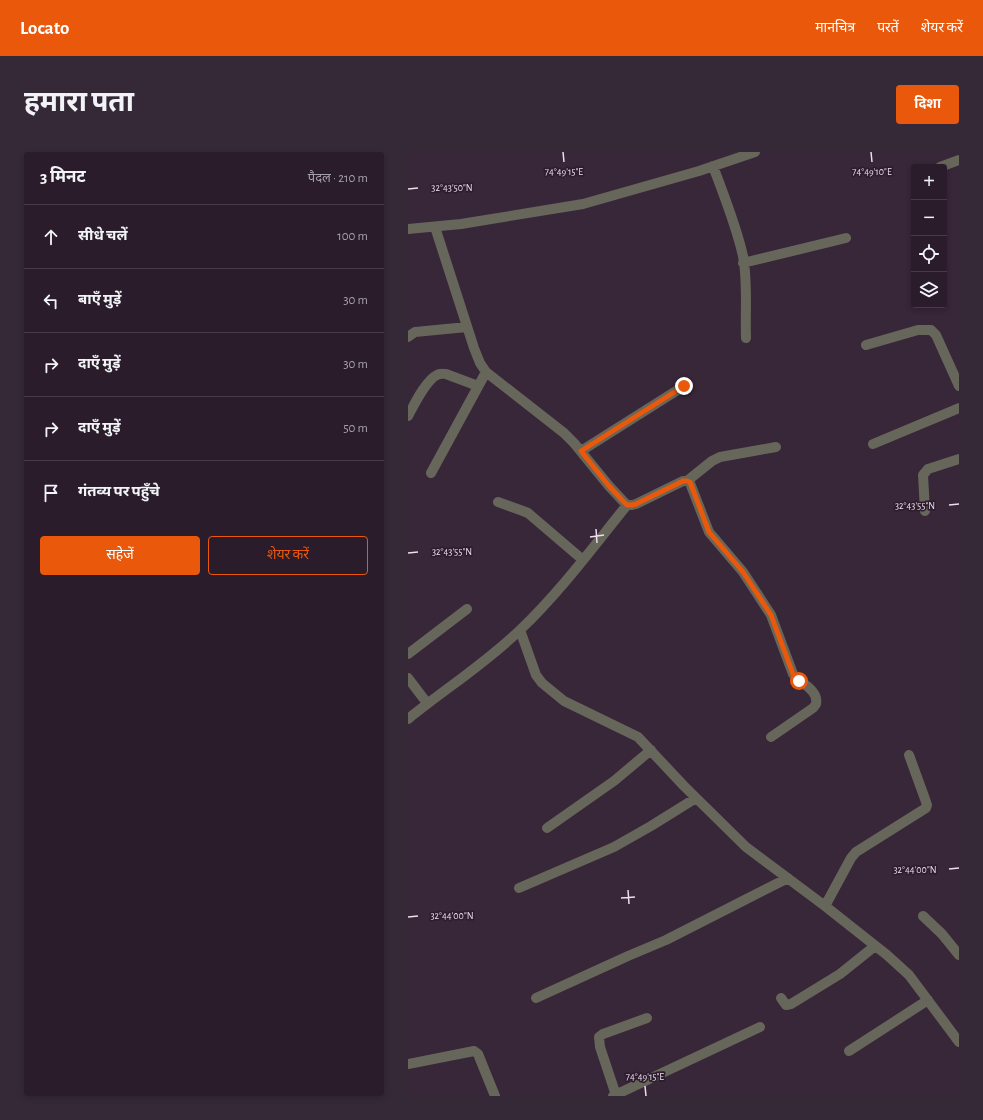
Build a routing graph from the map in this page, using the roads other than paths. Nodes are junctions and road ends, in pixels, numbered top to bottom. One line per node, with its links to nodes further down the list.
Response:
1 (751, 153): 4 (street)
2 (959, 160): 3 (street)
3 (947, 164)
4 (713, 166): 5 (street); 8 (street)
5 (435, 227): 6 (street); 9 (street)
6 (408, 229)
7 (846, 238): 8 (street)
8 (743, 263): 11 (street)
9 (467, 327): 10 (street); 13 (street)
10 (408, 337)
11 (746, 338)
12 (866, 345): 16 (street)
13 (486, 372): 14 (street); 21 (street)
14 (478, 386): 18 (street); 23 (street)
15 (684, 386): 21 (street)
16 (959, 386)
17 (959, 408): 19 (street)
18 (408, 416)
19 (873, 444)
20 (776, 447): 24 (street)
21 (581, 451): 26 (street)
22 (959, 459): 27 (street)
23 (431, 473)
24 (687, 481): 26 (street); 35 (street)
25 (498, 502): 28 (street)
26 (627, 505): 28 (street)
27 (925, 511)
28 (583, 560): 30 (street)
29 (467, 609): 31 (street)
30 (520, 630): 33 (street); 36 (street)
31 (408, 654)
32 (408, 678): 33 (street)
33 (427, 703): 34 (street)
34 (408, 719)
35 (771, 737)
36 (651, 750): 38 (street); 39 (street)
37 (909, 755): 42 (street)
38 (696, 798): 40 (street); 41 (street)
39 (547, 828)
40 (788, 878): 42 (street); 46 (street)
41 (519, 888)
42 (825, 906): 44 (street)
43 (923, 916): 45 (street)
44 (875, 946): 47 (street); 48 (street)
45 (959, 955)
46 (536, 998)
47 (781, 998)
48 (928, 1000): 51 (street); 52 (street)
49 (647, 1018): 54 (street)
50 (760, 1027): 54 (street)
51 (959, 1042)
52 (849, 1051)
53 (408, 1064): 55 (street)
54 (615, 1095)
55 (495, 1096)

